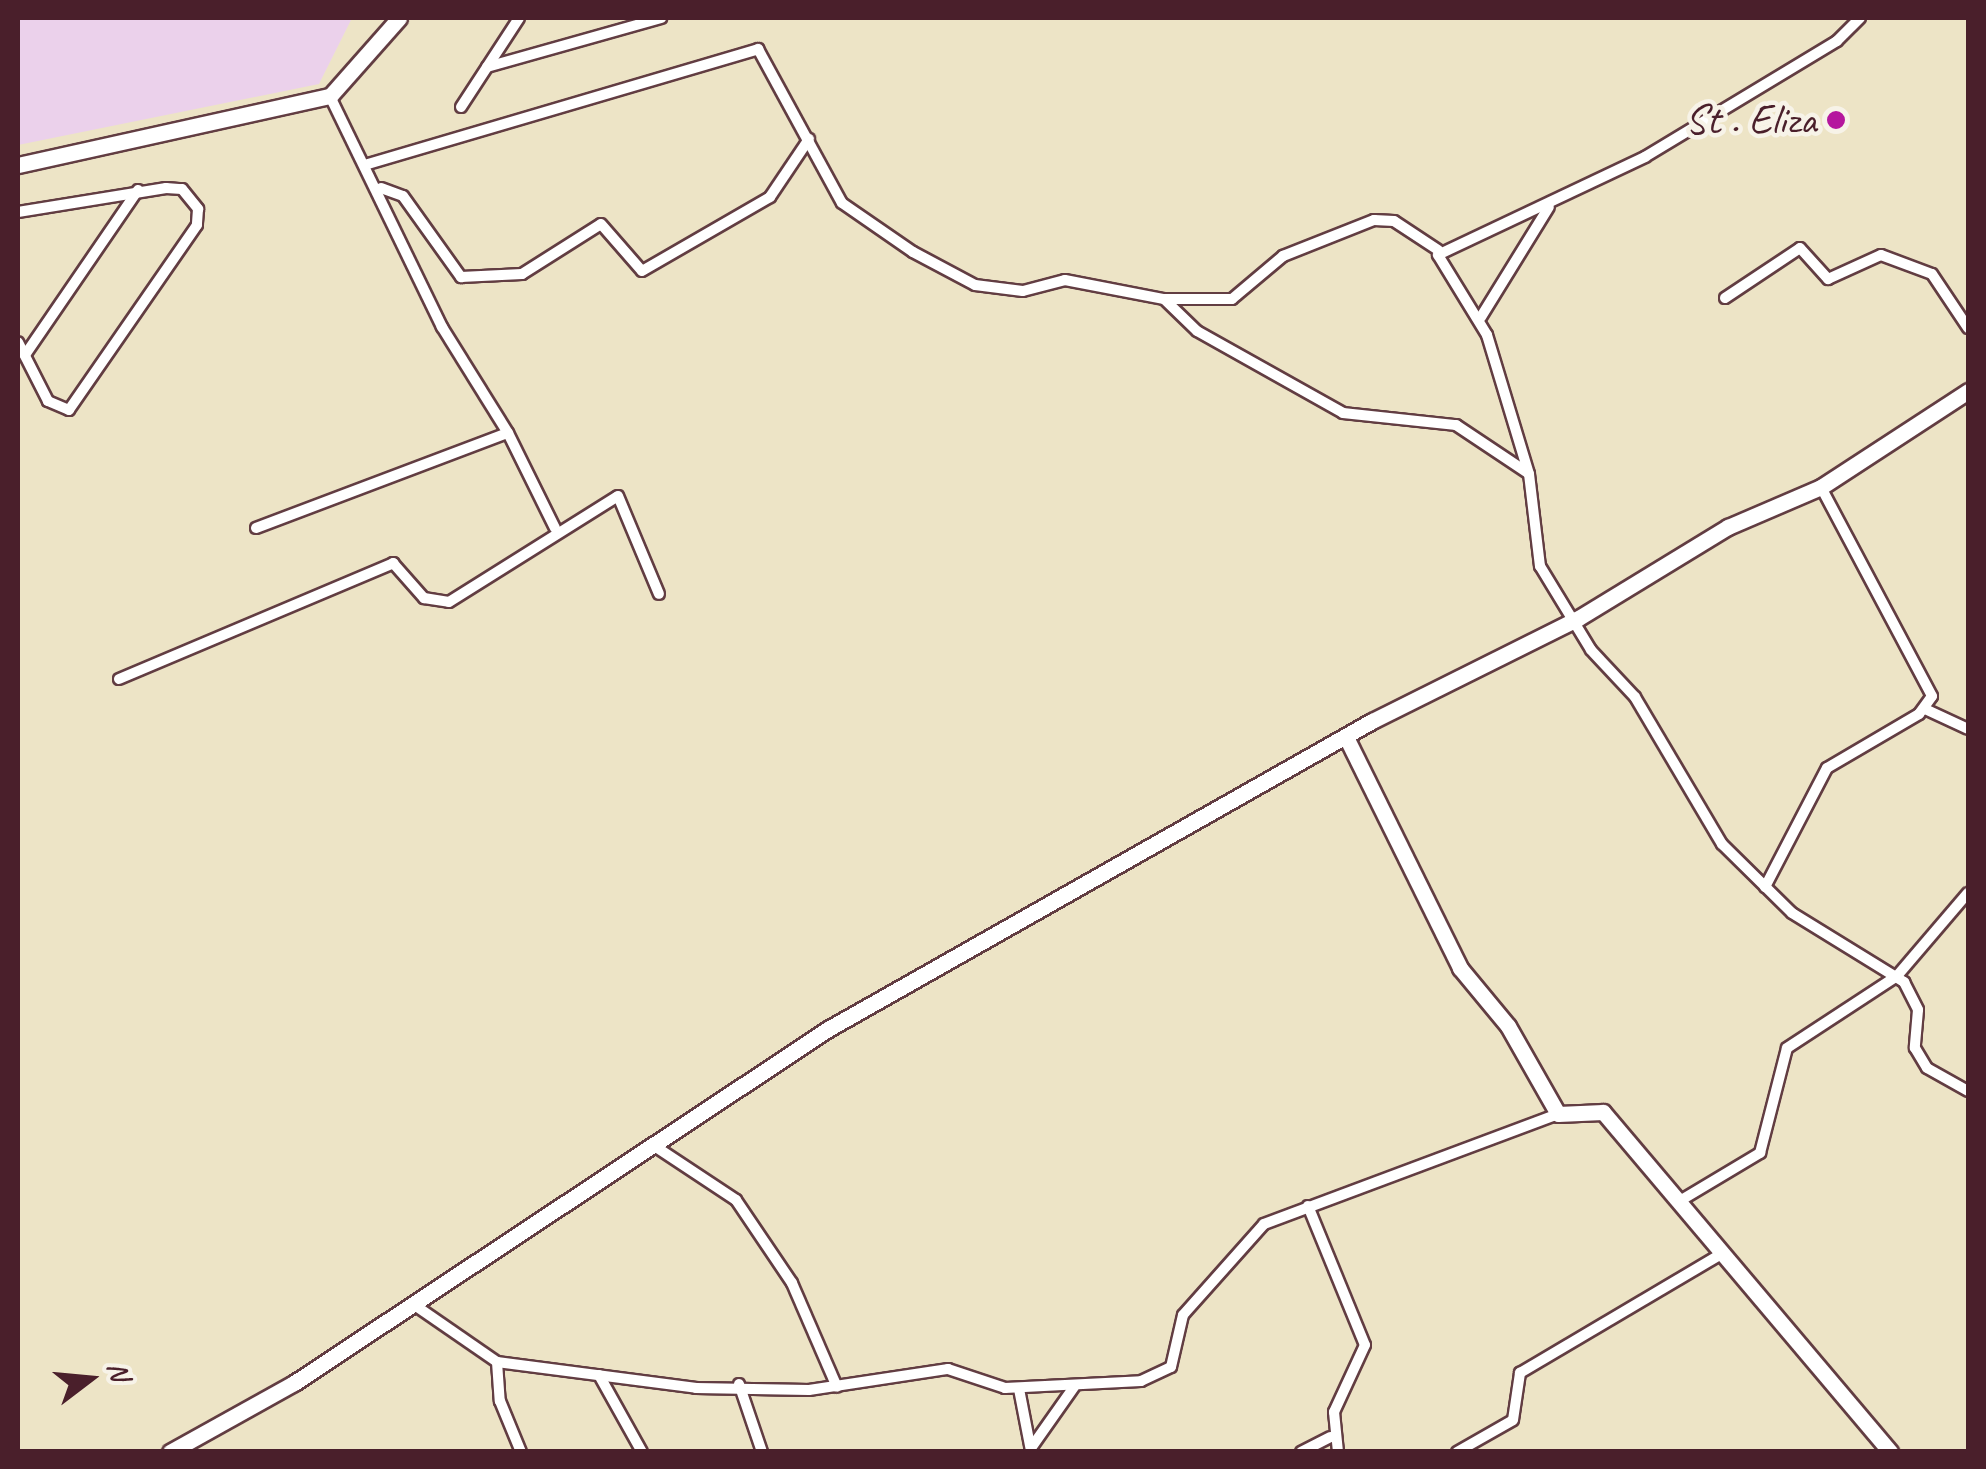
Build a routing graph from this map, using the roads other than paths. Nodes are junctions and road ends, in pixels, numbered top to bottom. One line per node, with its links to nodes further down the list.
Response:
1 (399, 18): 6 (street)
2 (519, 18): 5 (street)
3 (662, 18): 5 (street)
4 (1860, 18): 13 (street)
5 (488, 67): 7 (street)
6 (330, 96): 9 (street); 10 (street)
7 (461, 106)
8 (809, 138): 9 (street); 11 (street); 17 (street)
9 (368, 164): 11 (street)
10 (18, 165)
11 (381, 188): 23 (street)
12 (138, 190): 14 (street); 21 (street); 21 (street)
13 (1553, 203): 15 (street); 18 (street)
14 (18, 212)
15 (1438, 250): 17 (street); 18 (street)
16 (1725, 298): 19 (street)
17 (1164, 299): 24 (street)
18 (1481, 317): 24 (street)
19 (1968, 328)
20 (18, 342): 21 (street)
21 (25, 354)
22 (1968, 392): 25 (street)
23 (508, 433): 26 (street); 27 (street)
24 (1529, 474): 29 (street)
25 (1821, 487): 29 (street); 31 (street)
26 (256, 528)
27 (555, 528): 28 (street); 30 (street)
28 (658, 594)
29 (1577, 619): 33 (street); 34 (street)
30 (119, 680)
31 (1925, 708): 32 (street); 34 (street)
32 (1968, 729)
33 (1346, 737): 38 (street); 39 (street)
34 (1766, 887): 36 (street)
35 (1968, 894): 36 (street)
36 (1897, 976): 37 (street); 40 (street)
37 (1968, 1092)
38 (1558, 1114): 40 (street); 41 (street)
39 (656, 1147): 43 (street); 47 (street)
40 (1678, 1202): 42 (street)
41 (1308, 1206): 48 (street); 50 (street)
42 (1721, 1254): 58 (street); 59 (street)
43 (413, 1304): 44 (street); 52 (street)
44 (497, 1362): 45 (street); 53 (street)
45 (599, 1375): 46 (street); 54 (street)
46 (739, 1384): 47 (street); 55 (street)
47 (837, 1387): 49 (street)
48 (1074, 1387): 49 (street); 51 (street)
49 (1019, 1389): 51 (street)
50 (1330, 1438): 56 (street); 57 (street)
51 (1031, 1450)
52 (170, 1452)
53 (522, 1452)
54 (642, 1452)
55 (762, 1452)
56 (1301, 1452)
57 (1338, 1452)
58 (1456, 1452)
59 (1890, 1452)

